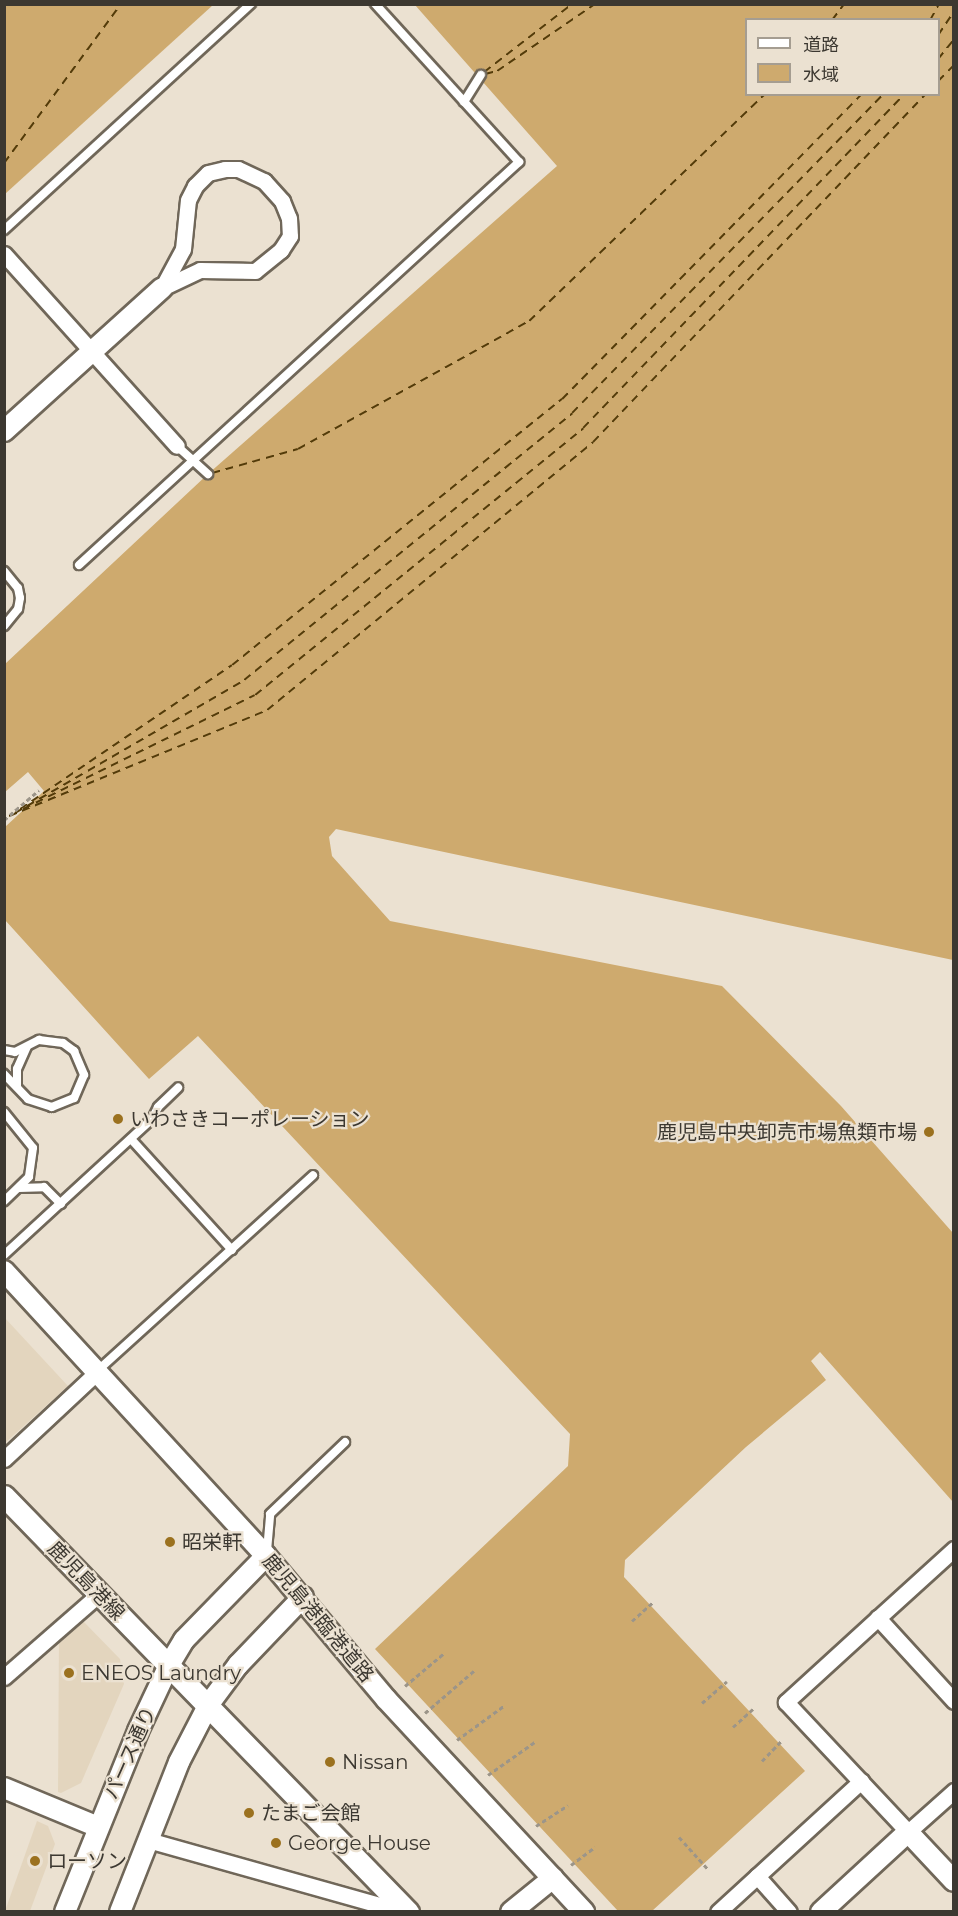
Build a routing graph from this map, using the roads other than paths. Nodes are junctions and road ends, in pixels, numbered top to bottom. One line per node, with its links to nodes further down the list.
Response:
1 (251, 4): 5 (lane)
2 (375, 4): 4 (lane)
3 (481, 75): 4 (lane)
4 (464, 102): 11 (lane)
5 (4, 230)
6 (4, 254): 8 (street)
7 (162, 288): 7 (street); 8 (street)
8 (91, 351): 9 (street); 10 (street)
9 (4, 431)
10 (177, 446): 11 (lane)
11 (191, 462): 12 (lane); 13 (lane)
12 (208, 474)
13 (79, 565)
14 (4, 571): 15 (lane)
15 (4, 626)
16 (28, 1046): 17 (lane); 19 (lane); 19 (lane)
17 (4, 1050)
18 (4, 1074): 19 (lane)
19 (17, 1088)
20 (178, 1088): 22 (lane)
21 (4, 1112): 24 (lane)
22 (131, 1139): 26 (lane); 27 (lane)
23 (312, 1175): 27 (lane)
24 (20, 1188): 25 (lane); 26 (lane)
25 (4, 1202)
26 (61, 1204): 28 (lane)
27 (232, 1250): 30 (lane)
28 (4, 1255)
29 (4, 1271): 30 (street, 鹿児島港臨港道路)
30 (96, 1373): 32 (street); 35 (street, 鹿児島港臨港道路)
31 (345, 1442): 35 (lane)
32 (4, 1459)
33 (4, 1496): 36 (main road, 鹿児島港線)
34 (954, 1549): 38 (street)
35 (266, 1556): 37 (street, 鹿児島港臨港道路); 39 (street, パース通り)
36 (98, 1595): 39 (main road, 鹿児島港線); 40 (street)
37 (303, 1597): 42 (street); 50 (street, 鹿児島港臨港道路)
38 (878, 1618): 41 (street); 43 (street)
39 (169, 1665): 42 (main road, 鹿児島港線); 46 (street, パース通り)
40 (4, 1677)
41 (954, 1701)
42 (209, 1704): 48 (street); 54 (main road, 鹿児島港線)
43 (861, 1781): 47 (street); 49 (street)
44 (4, 1788): 46 (street)
45 (954, 1791): 47 (street)
46 (98, 1827): 52 (street, パース通り)
47 (908, 1832): 51 (street); 59 (street)
48 (148, 1840): 53 (street); 54 (street)
49 (757, 1876): 57 (street); 58 (street)
50 (553, 1878): 55 (street); 56 (street, 鹿児島港臨港道路)
51 (954, 1881)
52 (65, 1911)
53 (120, 1911)
54 (407, 1911)
55 (511, 1911)
56 (584, 1911)
57 (718, 1911)
58 (789, 1911)
59 (821, 1911)

